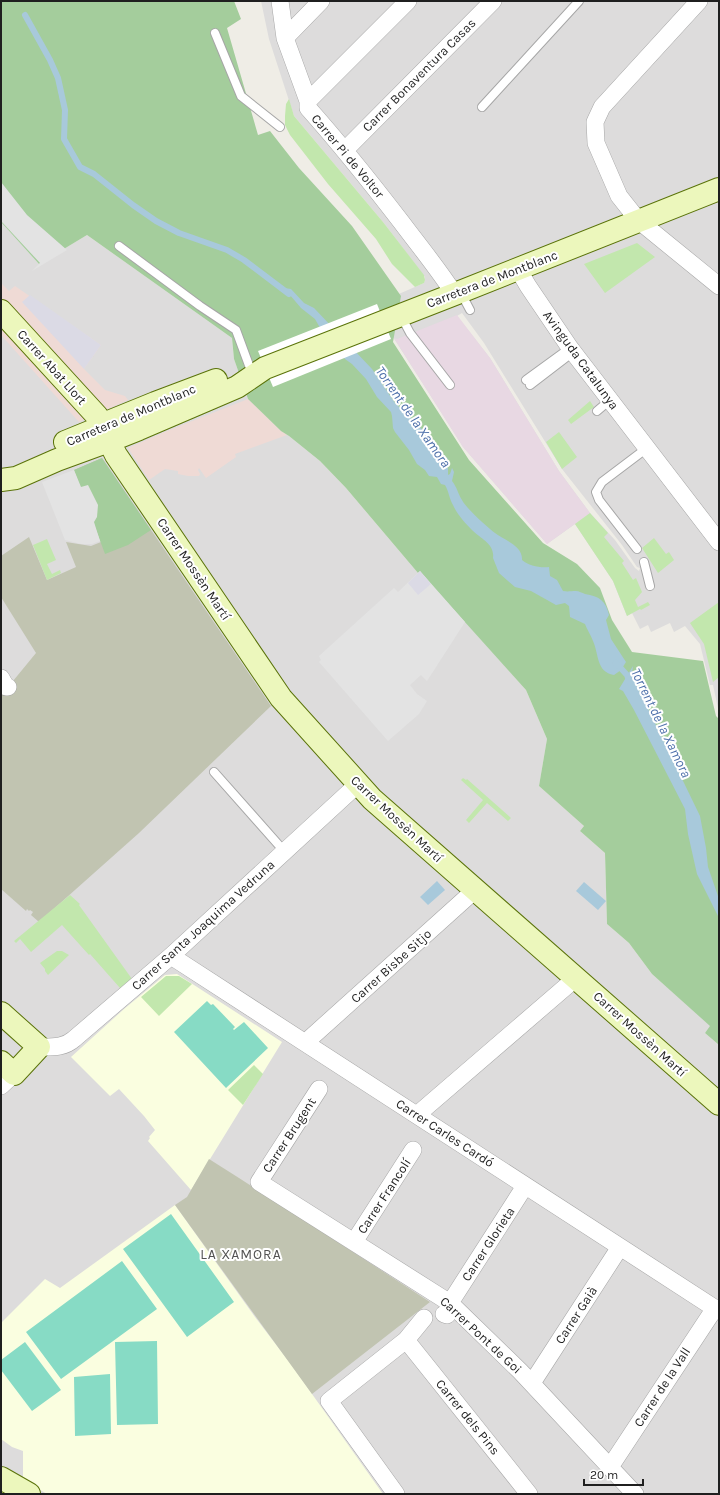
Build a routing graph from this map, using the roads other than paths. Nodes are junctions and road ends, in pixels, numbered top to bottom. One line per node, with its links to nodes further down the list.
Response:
1 (280, 1): 8 (street, Carrer Pi de Voltor)
2 (321, 1): 8 (street)
3 (408, 1): 9 (street)
4 (493, 1): 12 (street, Carrer Bonaventura Casas)
5 (579, 1): 10 (lane)
6 (699, 1): 14 (street)
7 (215, 33): 11 (lane)
8 (285, 38): 9 (street, Carrer Pi de Voltor)
9 (308, 101): 12 (street, Carrer Pi de Voltor)
10 (482, 106)
11 (280, 127)
12 (345, 150): 18 (street, Carrer Pi de Voltor)
13 (719, 189): 14 (street, Carretera de Montblanc)
14 (638, 220): 16 (street, Carretera de Montblanc); 17 (street)
15 (119, 246): 22 (lane)
16 (518, 269): 18 (street, Carretera de Montblanc); 21 (street, Avinguda Catalunya)
17 (717, 283)
18 (462, 299): 20 (street, Carretera de Montblanc)
19 (1, 311): 25 (street, Carrer Abat Llort)
20 (392, 318): 22 (street, Carretera de Montblanc); 24 (lane)
21 (572, 350): 23 (lane); 26 (street, Avinguda Catalunya)
22 (258, 368): 25 (street, Carretera de Montblanc)
23 (528, 382)
24 (450, 385)
25 (105, 433): 27 (street); 33 (street, Carrer Mossèn Martí)
26 (647, 448): 28 (street, Avinguda Catalunya); 29 (lane)
27 (6, 477)
28 (719, 542)
29 (637, 549)
30 (644, 562): 31 (lane)
31 (650, 586)
32 (214, 772): 34 (lane)
33 (358, 784): 34 (street, Carrer Santa Joaquima Vedruna); 35 (street, Carrer Mossèn Martí)
34 (284, 851): 36 (street, Carrer Santa Joaquima Vedruna)
35 (475, 890): 37 (street, Carrer Mossèn Martí); 39 (street, Carrer Bisbe Sitjo)
36 (172, 956): 39 (street, Carrer Carles Cardó); 40 (street, Carrer Santa Joaquima Vedruna)
37 (576, 978): 43 (street, Carrer Mossèn Martí); 44 (street)
38 (1, 1013): 40 (street)
39 (306, 1042): 44 (street, Carrer Carles Cardó)
40 (39, 1047): 41 (street)
41 (5, 1074)
42 (319, 1089): 46 (street, Carrer Brugent)
43 (719, 1104)
44 (418, 1114): 47 (street, Carrer Carles Cardó)
45 (414, 1150): 48 (street, Carrer Francolí)
46 (259, 1182): 48 (street, Carrer Pont de Goi)
47 (525, 1186): 49 (street, Carrer Carles Cardó); 50 (street, Carrer Glorieta)
48 (354, 1242): 50 (street, Carrer Pont de Goi)
49 (620, 1247): 51 (street, Carrer Carles Cardó); 54 (street, Carrer Gaià)
50 (447, 1309): 54 (street, Carrer Pont de Goi)
51 (717, 1309): 55 (street, Carrer de la Vall)
52 (424, 1318): 53 (street)
53 (406, 1340): 58 (street); 59 (street, Carrer dels Pins)
54 (532, 1383): 55 (street, Carrer Pont de Goi)
55 (610, 1467): 60 (street, Carrer Pont de Goi)
56 (1, 1478): 57 (street)
57 (29, 1494)
58 (396, 1494)
59 (529, 1494)
60 (635, 1494)

